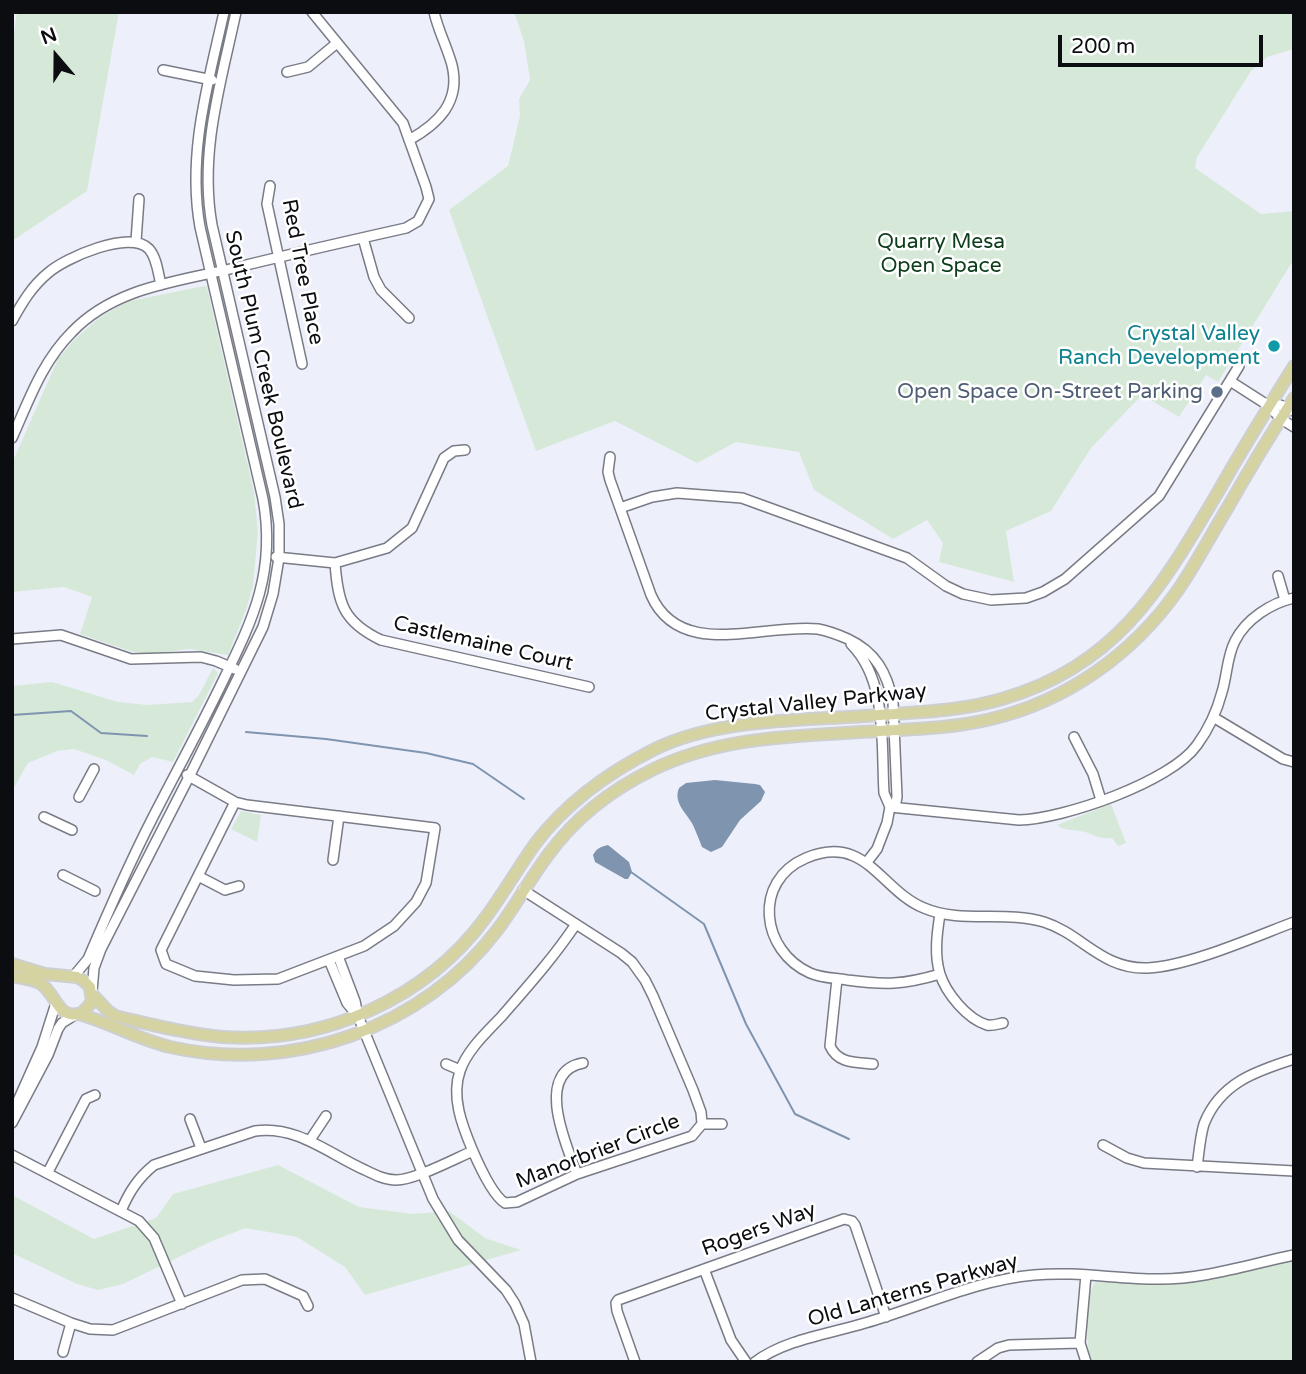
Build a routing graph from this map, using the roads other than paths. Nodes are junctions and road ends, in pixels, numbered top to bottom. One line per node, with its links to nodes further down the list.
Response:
1 (224, 12): 9 (street, South Plum Creek Boulevard)
2 (236, 12): 8 (street, South Plum Creek Boulevard)
3 (312, 12): 5 (street)
4 (434, 12): 10 (street)
5 (337, 43): 7 (street); 10 (street)
6 (163, 70): 9 (street)
7 (287, 72)
8 (223, 74): 9 (street); 16 (street, South Plum Creek Boulevard)
9 (209, 80): 17 (street, South Plum Creek Boulevard)
10 (409, 140): 13 (street)
11 (270, 186): 15 (street, Red Tree Place)
12 (139, 199): 14 (street)
13 (363, 238): 15 (street); 19 (street)
14 (136, 241): 18 (street); 20 (street)
15 (278, 257): 16 (street); 21 (street, Red Tree Place)
16 (223, 271): 17 (street); 34 (street, South Plum Creek Boulevard)
17 (211, 274): 18 (street); 33 (street, South Plum Creek Boulevard)
18 (161, 285): 29 (street)
19 (409, 317)
20 (12, 321)
21 (302, 364)
22 (1239, 366): 24 (street)
23 (1294, 366): 26 (main road, Crystal Valley Parkway)
24 (1230, 381): 26 (street); 32 (street)
25 (1292, 405): 26 (street); 27 (main road, Crystal Valley Parkway)
26 (1269, 406): 27 (street); 43 (main road, Crystal Valley Parkway)
27 (1281, 419): 28 (street); 47 (main road, Crystal Valley Parkway)
28 (1294, 427)
29 (12, 438)
30 (465, 450): 35 (street)
31 (610, 457): 32 (street)
32 (620, 508): 38 (street)
33 (267, 557): 34 (street); 40 (street, South Plum Creek Boulevard)
34 (279, 558): 35 (street); 41 (street, South Plum Creek Boulevard)
35 (335, 563): 42 (street, Castlemaine Court)
36 (1278, 576): 37 (street)
37 (1289, 599): 45 (street)
38 (845, 638): 43 (street); 44 (street)
39 (12, 639): 40 (street)
40 (229, 667): 41 (street); 51 (street, South Plum Creek Boulevard)
41 (240, 671): 52 (street, South Plum Creek Boulevard)
42 (589, 687)
43 (894, 714): 44 (main road, Crystal Valley Parkway); 47 (street)
44 (879, 715): 46 (street); 79 (main road, Crystal Valley Parkway)
45 (1213, 717): 49 (street); 54 (street)
46 (880, 731): 47 (main road, Crystal Valley Parkway); 56 (street); 65 (main road, Crystal Valley Parkway)
47 (894, 731): 56 (street)
48 (1074, 737): 54 (street)
49 (1294, 762)
50 (94, 769): 53 (street)
51 (179, 770): 52 (street); 74 (street, South Plum Creek Boulevard)
52 (189, 776): 55 (street); 76 (street, South Plum Creek Boulevard)
53 (79, 797)
54 (1101, 800): 56 (street)
55 (235, 802): 57 (street); 63 (street)
56 (890, 807): 61 (street)
57 (340, 816): 60 (street); 70 (street)
58 (44, 817): 59 (street)
59 (72, 830)
60 (333, 860)
61 (867, 862): 67 (street); 75 (street)
62 (63, 875): 66 (street)
63 (200, 877): 64 (street); 70 (street)
64 (239, 886)
65 (523, 890): 69 (street, Manorbrier Circle); 81 (main road, Crystal Valley Parkway)
66 (95, 891)
67 (940, 914): 68 (street); 72 (street)
68 (1294, 922)
69 (576, 924): 86 (street); 92 (street, Manorbrier Circle)
70 (334, 958): 79 (street)
71 (12, 964): 74 (main road)
72 (940, 974): 75 (street); 80 (street)
73 (12, 976): 77 (main road)
74 (71, 978): 76 (main road); 77 (main road)
75 (837, 979): 85 (street)
76 (92, 993): 78 (main road); 79 (main road, Crystal Valley Parkway)
77 (56, 1001): 78 (main road); 88 (street)
78 (77, 1014): 81 (main road, Crystal Valley Parkway); 91 (street)
79 (358, 1016): 81 (street)
80 (1003, 1023)
81 (364, 1032): 102 (street)
82 (1294, 1059): 99 (street)
83 (583, 1063): 103 (street)
84 (446, 1064): 86 (street)
85 (873, 1065)
86 (460, 1070): 97 (street, Manorbrier Circle)
87 (95, 1095): 101 (street)
88 (12, 1114)
89 (326, 1116): 94 (street)
90 (190, 1119): 96 (street)
91 (12, 1123)
92 (702, 1124): 93 (street); 103 (street, Manorbrier Circle)
93 (722, 1124)
94 (310, 1140): 96 (street); 102 (street)
95 (1103, 1145): 99 (street)
96 (201, 1148): 104 (street)
97 (473, 1151): 102 (street); 103 (street, Manorbrier Circle)
98 (12, 1155): 101 (street)
99 (1198, 1167): 100 (street)
100 (1294, 1171)
101 (48, 1172): 104 (street)
102 (421, 1172): 115 (street)
103 (577, 1174)
104 (121, 1211): 109 (street)
105 (1294, 1255): 107 (street, Old Lanterns Parkway)
106 (704, 1269): 111 (street, Rogers Way); 116 (street, Rogers Way); 117 (street)
107 (1086, 1275): 111 (street, Old Lanterns Parkway); 113 (street)
108 (12, 1298): 112 (street)
109 (182, 1304): 110 (street); 112 (street)
110 (308, 1306)
111 (886, 1317): 118 (street, Old Lanterns Parkway)
112 (71, 1323): 114 (street)
113 (1080, 1343): 119 (street); 120 (street)
114 (63, 1352)
115 (531, 1362)
116 (635, 1362)
117 (747, 1362)
118 (755, 1362)
119 (978, 1362)
120 (1086, 1362)

